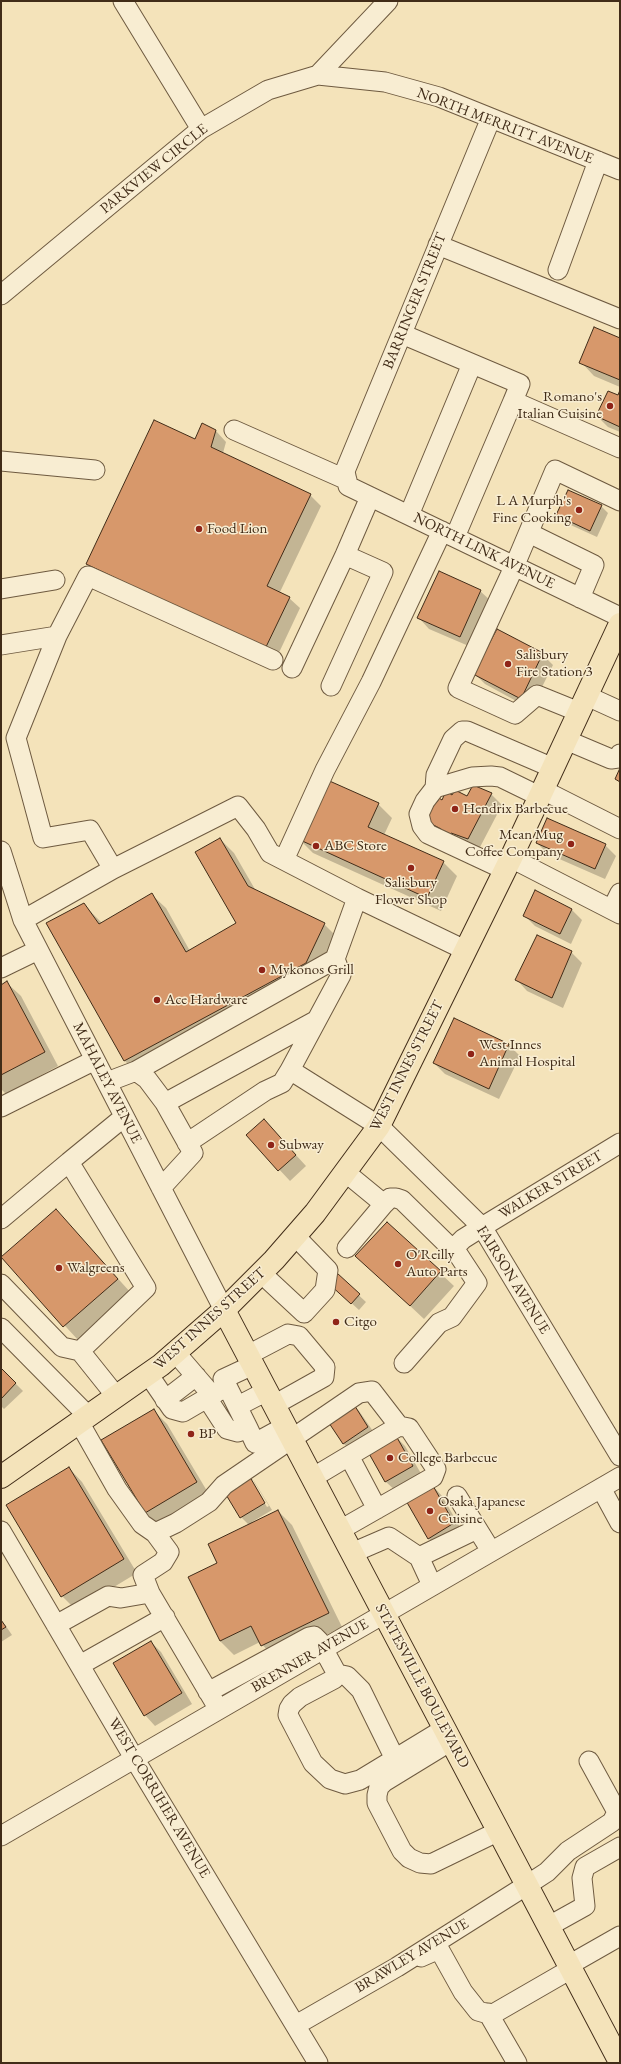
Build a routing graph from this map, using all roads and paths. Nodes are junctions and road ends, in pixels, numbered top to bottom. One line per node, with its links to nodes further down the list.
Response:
1 (123, 1): 5 (street)
2 (388, 1): 3 (street, PARKVIEW CIRCLE)
3 (318, 75): 4 (street, NORTH MERRITT AVENUE); 5 (street, PARKVIEW CIRCLE)
4 (491, 118): 6 (street, NORTH MERRITT AVENUE); 8 (street, BARRINGER STREET)
5 (201, 129): 10 (street, PARKVIEW CIRCLE)
6 (598, 161): 7 (street, NORTH MERRITT AVENUE); 9 (street)
7 (620, 170)
8 (438, 245): 11 (street); 12 (street, BARRINGER STREET)
9 (558, 270)
10 (1, 295)
11 (620, 319)
12 (402, 334): 13 (street); 19 (street, BARRINGER STREET)
13 (472, 364): 14 (street); 22 (street)
14 (513, 401): 16 (street); 24 (street)
15 (234, 430): 19 (street, NORTH LINK AVENUE)
16 (620, 448)
17 (1, 461): 18 (street)
18 (95, 470)
19 (347, 483): 20 (street, NORTH LINK AVENUE)
20 (370, 496): 22 (street, NORTH LINK AVENUE); 25 (street)
21 (620, 501): 23 (street)
22 (409, 515): 24 (street, NORTH LINK AVENUE)
23 (529, 533): 26 (street); 29 (street)
24 (448, 534): 26 (street, NORTH LINK AVENUE); 47 (street)
25 (345, 555): 36 (street); 37 (street)
26 (514, 566): 29 (street, NORTH LINK AVENUE); 38 (street)
27 (55, 580): 28 (street)
28 (1, 589)
29 (580, 598): 30 (street, NORTH LINK AVENUE)
30 (620, 617)
31 (620, 624): 34 (main road, WEST INNES STREET)
32 (58, 636): 33 (street); 35 (street); 49 (street)
33 (1, 645)
34 (615, 648): 38 (main road, WEST INNES STREET)
35 (273, 660)
36 (292, 668)
37 (331, 686)
38 (583, 704): 39 (street); 40 (main road, WEST INNES STREET)
39 (620, 711)
40 (566, 740): 41 (street); 42 (main road, WEST INNES STREET)
41 (616, 757)
42 (552, 768): 43 (street); 44 (main road, WEST INNES STREET)
43 (435, 788): 44 (street); 48 (street)
44 (541, 793): 45 (street); 48 (main road, WEST INNES STREET)
45 (620, 829)
46 (1, 851): 52 (street, MAHALEY AVENUE)
47 (284, 860): 49 (street); 50 (street)
48 (508, 864): 51 (street); 54 (main road, WEST INNES STREET)
49 (113, 869): 52 (street)
50 (357, 898): 54 (street); 55 (street)
51 (617, 906)
52 (23, 920): 53 (street, MAHALEY AVENUE)
53 (38, 950): 56 (street); 58 (street, MAHALEY AVENUE)
54 (464, 950): 65 (main road, WEST INNES STREET)
55 (335, 959): 57 (street); 60 (street)
56 (1, 968)
57 (315, 1021): 59 (street); 62 (street)
58 (95, 1060): 61 (street, MAHALEY AVENUE); 63 (street)
59 (290, 1070): 65 (street, FAIRSON AVENUE); 66 (street)
60 (136, 1071): 61 (street); 62 (street)
61 (107, 1082): 64 (street, MAHALEY AVENUE)
62 (165, 1103): 66 (street)
63 (1, 1107)
64 (124, 1117): 68 (street); 70 (street, MAHALEY AVENUE)
65 (379, 1126): 69 (main road, WEST INNES STREET); 73 (street, FAIRSON AVENUE)
66 (187, 1143): 70 (street)
67 (620, 1143): 73 (street, WALKER STREET)
68 (69, 1162): 72 (street); 83 (street)
69 (345, 1172): 71 (street); 74 (main road, WEST INNES STREET)
70 (161, 1188): 79 (street, MAHALEY AVENUE)
71 (384, 1204): 75 (street); 76 (street)
72 (1, 1219)
73 (482, 1227): 76 (street, WALKER STREET); 99 (street, FAIRSON AVENUE)
74 (295, 1236): 77 (main road, WEST INNES STREET); 80 (street)
75 (346, 1248)
76 (454, 1248): 86 (street)
77 (261, 1273): 79 (main road, WEST INNES STREET); 80 (street)
78 (1, 1284): 83 (street)
79 (224, 1310): 84 (main road, WEST INNES STREET); 85 (main road, STATESVILLE BOULEVARD)
80 (304, 1313): 82 (street)
81 (1, 1328): 94 (street)
82 (288, 1334): 85 (street); 91 (street)
83 (80, 1351): 90 (street)
84 (175, 1352): 87 (main road, WEST INNES STREET); 88 (street)
85 (250, 1360): 89 (street); 91 (main road, STATESVILLE BOULEVARD)
86 (404, 1363)
87 (148, 1374): 90 (main road, WEST INNES STREET); 92 (street)
88 (196, 1376): 89 (street); 92 (street)
89 (215, 1393): 92 (street); 93 (street); 96 (street)
90 (116, 1396): 94 (main road, WEST INNES STREET)
91 (270, 1398): 93 (street); 97 (main road, STATESVILLE BOULEVARD)
92 (165, 1400)
93 (238, 1406): 96 (street)
94 (84, 1419): 100 (main road, WEST INNES STREET); 110 (street)
95 (399, 1426): 97 (street); 98 (street); 105 (street)
96 (248, 1428): 97 (street)
97 (289, 1432): 102 (main road, STATESVILLE BOULEVARD); 110 (street)
98 (349, 1456): 102 (street); 105 (street)
99 (620, 1456)
100 (1, 1477)
101 (620, 1477): 103 (street, BRENNER AVENUE)
102 (312, 1478): 108 (main road, STATESVILLE BOULEVARD)
103 (600, 1488): 106 (street); 111 (street, BRENNER AVENUE)
104 (457, 1496): 107 (street)
105 (377, 1509): 108 (street)
106 (620, 1523)
107 (477, 1529): 111 (street); 113 (street)
108 (340, 1530): 112 (main road, STATESVILLE BOULEVARD)
109 (1, 1531): 118 (street, WEST CORRIHER AVENUE)
110 (155, 1533): 115 (street)
111 (491, 1551): 114 (street, BRENNER AVENUE)
112 (352, 1553): 113 (street); 116 (main road, STATESVILLE BOULEVARD)
113 (419, 1557): 114 (street)
114 (432, 1585): 116 (street, BRENNER AVENUE)
115 (150, 1593): 117 (street); 118 (street)
116 (383, 1613): 119 (street, BRENNER AVENUE); 125 (main road, STATESVILLE BOULEVARD)
117 (165, 1617): 120 (street); 123 (street)
118 (56, 1625): 120 (street, WEST CORRIHER AVENUE)
119 (323, 1648): 121 (street); 122 (street, BRENNER AVENUE)
120 (80, 1665): 126 (street, WEST CORRIHER AVENUE)
121 (337, 1674): 127 (street); 127 (street)
122 (245, 1683): 123 (street); 124 (street, BRENNER AVENUE)
123 (208, 1692): 124 (street)
124 (218, 1709): 126 (street, BRENNER AVENUE)
125 (448, 1735): 127 (street); 129 (main road, STATESVILLE BOULEVARD); 129 (street)
126 (134, 1758): 130 (street, BRENNER AVENUE); 138 (street, WEST CORRIHER AVENUE)
127 (395, 1759)
128 (589, 1761): 132 (street, BRAWLEY AVENUE)
129 (499, 1831): 132 (main road, STATESVILLE BOULEVARD)
130 (1, 1836)
131 (620, 1847): 133 (street)
132 (527, 1885): 133 (main road, STATESVILLE BOULEVARD); 135 (street, BRAWLEY AVENUE)
133 (549, 1926): 136 (main road, STATESVILLE BOULEVARD)
134 (620, 1936): 136 (street)
135 (397, 1967): 137 (street); 138 (street, BRAWLEY AVENUE)
136 (570, 1967): 137 (street); 139 (main road, STATESVILLE BOULEVARD)
137 (488, 2013): 141 (street)
138 (296, 2025): 140 (street, WEST CORRIHER AVENUE)
139 (620, 2062)
140 (318, 2063)
141 (517, 2063)

